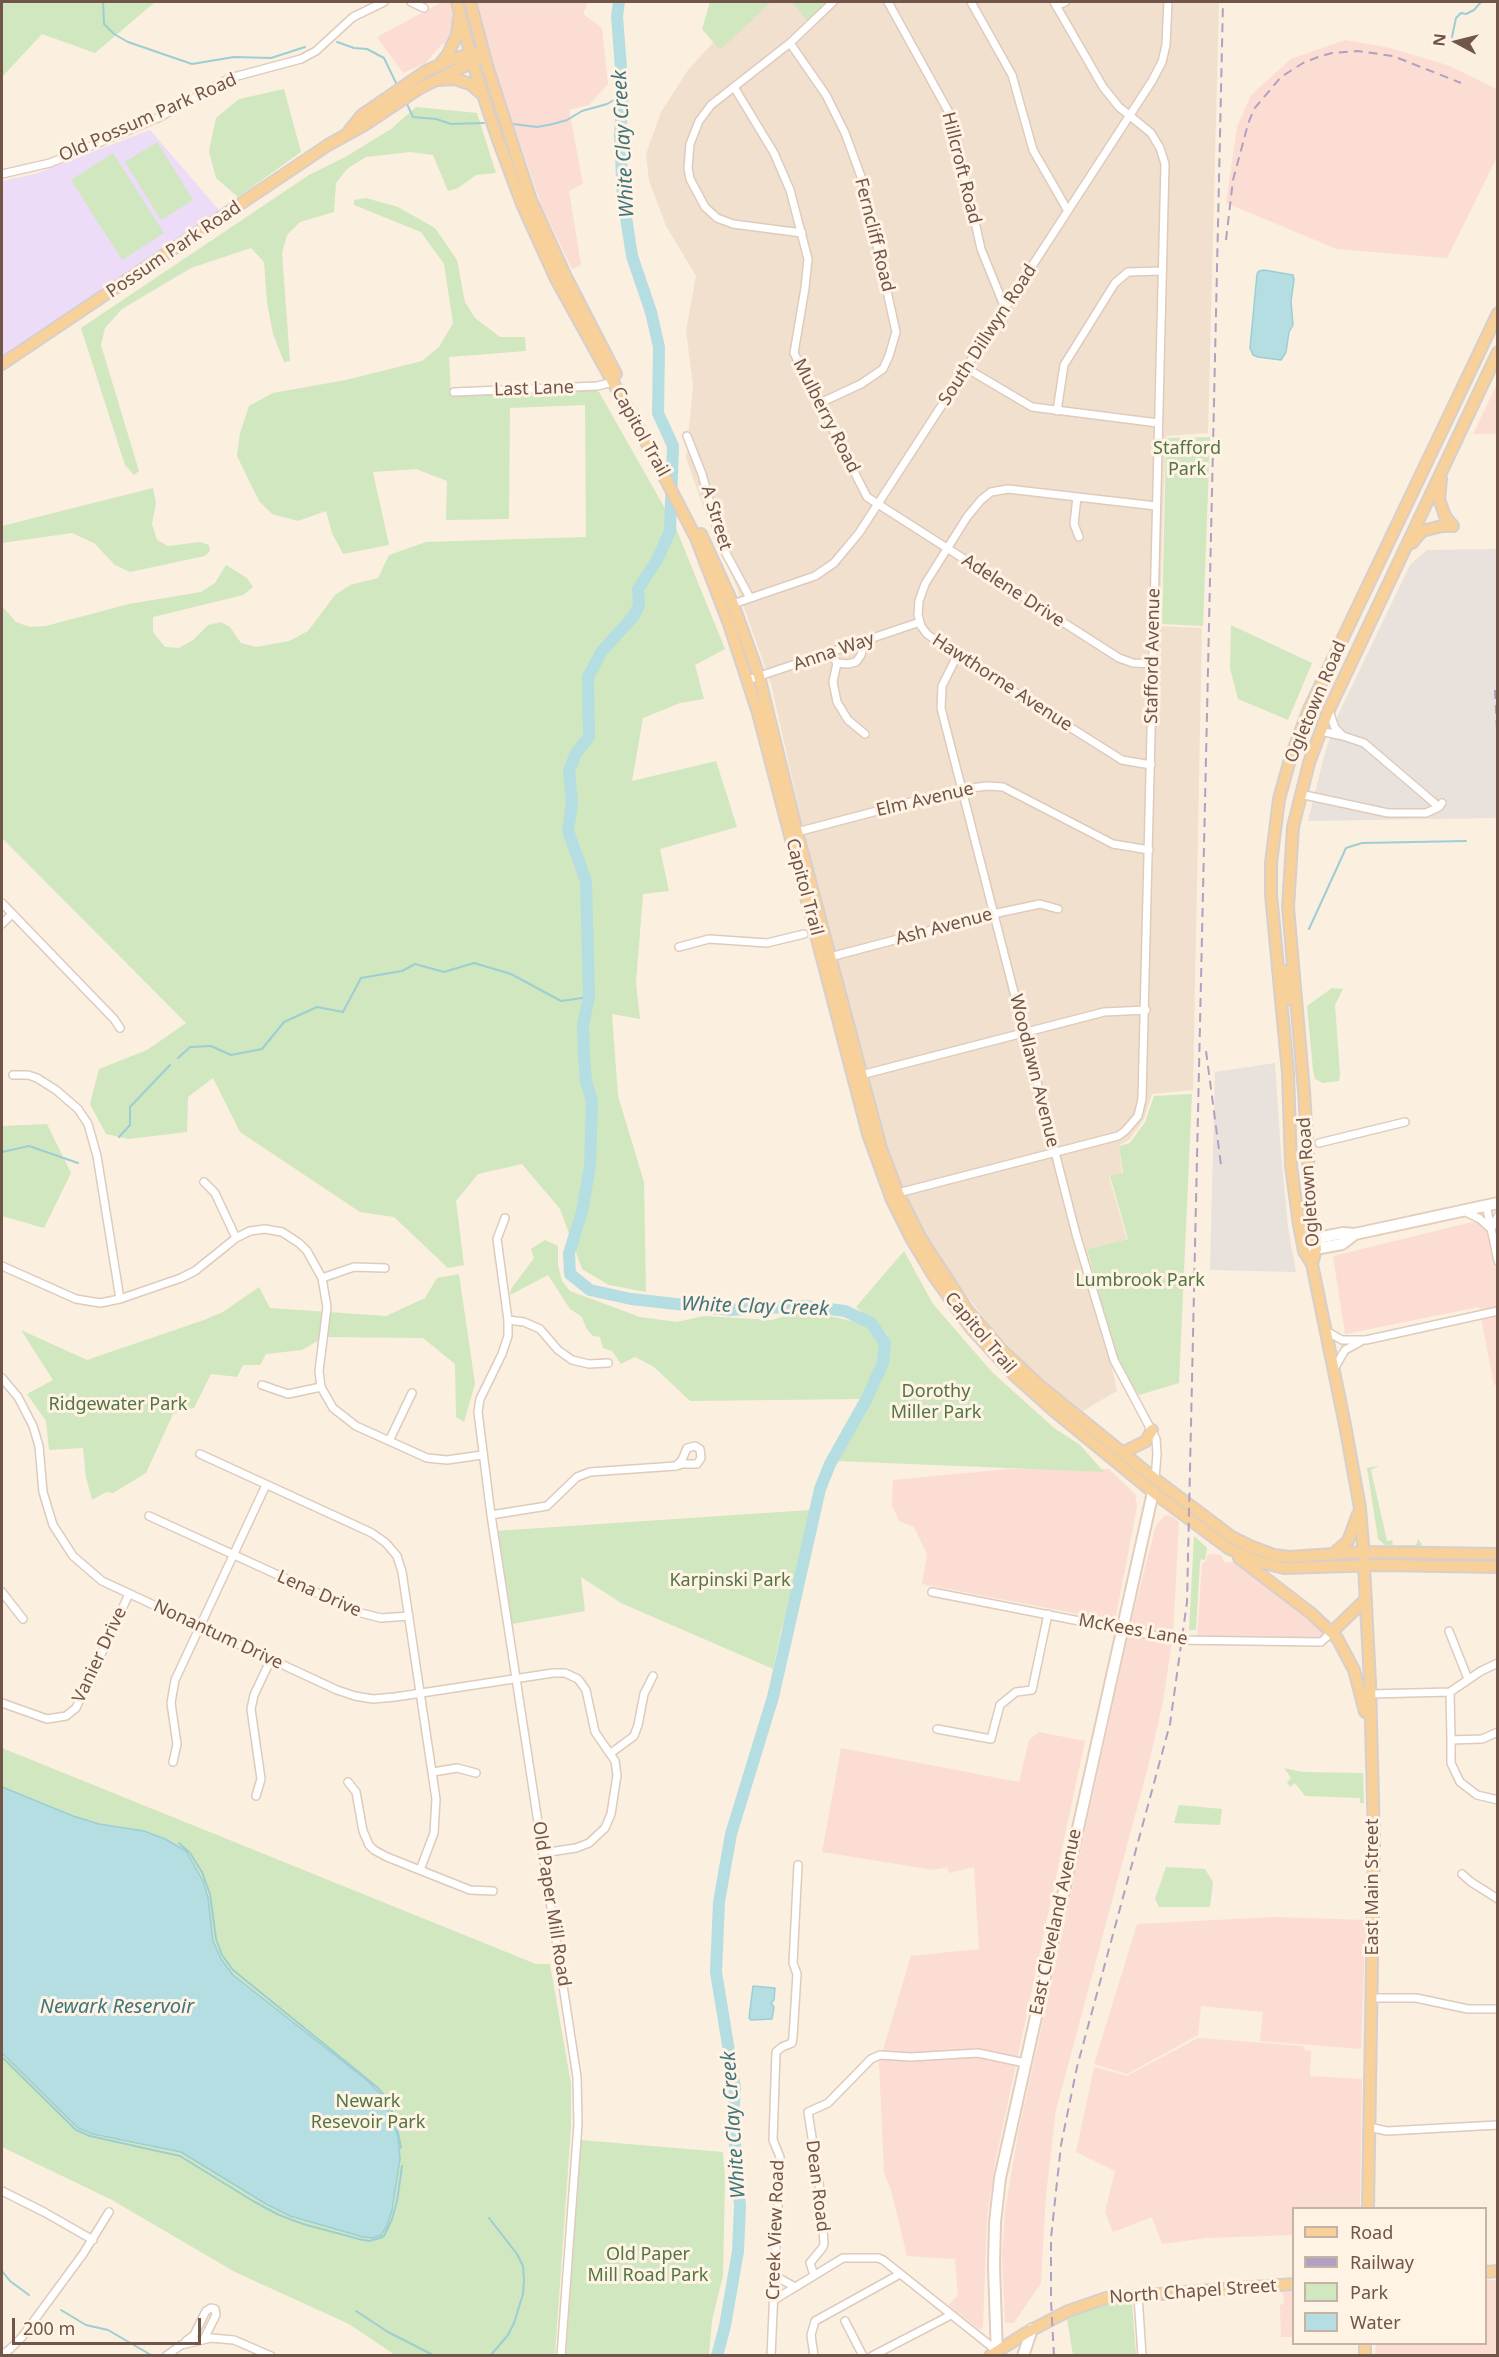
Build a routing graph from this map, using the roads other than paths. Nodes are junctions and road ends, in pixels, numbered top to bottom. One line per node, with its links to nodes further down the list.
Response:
1 (384, 2): 21 (street, Old Possum Park Road)
2 (411, 2): 11 (street)
3 (470, 2): 13 (main road, Capitol Trail)
4 (833, 2): 12 (street)
5 (888, 2): 25 (street, Hillcroft Road)
6 (971, 2): 22 (street)
7 (1065, 2): 9 (street)
8 (1168, 2): 19 (street, South Dillwyn Road)
9 (1055, 4): 19 (street, Stafford Avenue)
10 (458, 7): 14 (main road, Capitol Trail); 15 (main road)
11 (424, 8)
12 (790, 43): 17 (street); 34 (street, Ferncliff Road)
13 (483, 54): 14 (main road, Possum Park Road); 33 (main road, Capitol Trail)
14 (472, 59): 15 (main road, Possum Park Road); 16 (main road, Possum Park Road); 18 (main road, Capitol Trail)
15 (438, 65): 20 (main road, Possum Park Road)
16 (434, 81): 18 (main road); 20 (main road, Possum Park Road)
17 (734, 87): 23 (street, Mulberry Road); 23 (street)
18 (483, 95): 31 (main road, Capitol Trail)
19 (1130, 116): 22 (street, South Dillwyn Road); 24 (street, Stafford Avenue)
20 (345, 135): 29 (main road, Possum Park Road)
21 (2, 174)
22 (1068, 211): 25 (street, South Dillwyn Road)
23 (802, 233): 34 (street, Mulberry Road)
24 (1161, 271): 35 (street); 36 (street, Stafford Avenue)
25 (1005, 308): 30 (street, South Dillwyn Road)
26 (1497, 313): 54 (main road, Ogletown Road)
27 (1497, 323): 28 (main road)
28 (1497, 354): 38 (main road, Ogletown Road)
29 (2, 364)
30 (966, 368): 35 (street); 40 (street, South Dillwyn Road)
31 (613, 382): 32 (street, Last Lane); 33 (main road, Capitol Trail)
32 (454, 392)
33 (626, 400): 42 (main road, Capitol Trail)
34 (820, 404): 40 (street, Mulberry Road)
35 (1057, 411): 36 (street)
36 (1158, 423): 41 (street, Stafford Avenue)
37 (687, 436): 46 (street, A Street)
38 (1445, 463): 45 (main road, Ogletown Road); 45 (main road)
39 (1077, 497): 41 (street, Hawthorne Avenue); 43 (street); 44 (street, Hawthorne Avenue)
40 (878, 504): 44 (street, Adelene Drive); 46 (street, South Dillwyn Road)
41 (1156, 506): 53 (street, Stafford Avenue)
42 (699, 537): 47 (main road, Capitol Trail); 55 (main road, Capitol Trail)
43 (1078, 537)
44 (948, 549): 48 (street, Hawthorne Avenue); 53 (street, Adelene Drive)
45 (1402, 554): 56 (main road, Ogletown Road)
46 (750, 598): 47 (street, South Dillwyn Road)
47 (733, 604): 55 (main road, Capitol Trail)
48 (920, 622): 49 (street, Anna Way); 51 (street, Hawthorne Avenue)
49 (864, 642): 50 (street, Anna Way); 52 (street)
50 (831, 654): 52 (street); 55 (street, Anna Way)
51 (957, 656): 60 (street, Hawthorne Avenue); 61 (street, Woodlawn Avenue)
52 (837, 663): 58 (street)
53 (1153, 664): 60 (street, Stafford Avenue)
54 (1327, 670): 57 (main road); 75 (main road, Ogletown Road)
55 (753, 678): 63 (main road, Capitol Trail); 69 (main road, Capitol Trail)
56 (1329, 709): 57 (main road, Ogletown Road); 59 (street)
57 (1320, 730): 59 (street); 62 (main road, Ogletown Road)
58 (865, 734)
59 (1342, 736): 62 (street)
60 (1151, 765): 64 (street, Stafford Avenue)
61 (960, 789): 63 (street, Elm Avenue); 64 (street, Elm Avenue); 68 (street, Woodlawn Avenue)
62 (1300, 794): 80 (main road, Ogletown Road)
63 (797, 832): 74 (main road, Capitol Trail)
64 (1149, 850): 76 (street, Stafford Avenue)
65 (2, 903): 67 (street)
66 (1058, 909): 68 (street, Ash Avenue)
67 (12, 914): 70 (street); 78 (street)
68 (993, 914): 74 (street, Ash Avenue); 79 (street, Woodlawn Avenue)
69 (813, 923): 71 (street); 72 (main road, Capitol Trail)
70 (2, 924)
71 (804, 934): 72 (street); 73 (street)
72 (818, 940): 120 (main road, Capitol Trail)
73 (679, 947)
74 (830, 957): 82 (main road, Capitol Trail)
75 (1278, 970): 77 (main road, Ogletown Road); 80 (main road)
76 (1146, 1010): 79 (street); 86 (street, Stafford Avenue)
77 (1283, 1016): 83 (main road); 96 (main road, Ogletown Road)
78 (120, 1028)
79 (1024, 1032): 82 (street); 86 (street, Woodlawn Avenue)
80 (1299, 1036): 83 (main road, Ogletown Road)
81 (13, 1075): 101 (street)
82 (861, 1075): 88 (main road, Capitol Trail)
83 (1304, 1091): 96 (main road, Ogletown Road)
84 (1405, 1122): 85 (street)
85 (1319, 1143)
86 (1055, 1153): 88 (street, Stafford Avenue); 112 (street, Woodlawn Avenue)
87 (204, 1182): 95 (street)
88 (898, 1193): 114 (main road, Capitol Trail)
89 (1497, 1203): 90 (main road)
90 (1486, 1205): 91 (main road); 94 (street)
91 (1462, 1210): 94 (street); 96 (main road)
92 (1497, 1216): 94 (street)
93 (505, 1218): 103 (street, Old Paper Mill Road)
94 (1491, 1229): 97 (street)
95 (236, 1238): 100 (street); 101 (street)
96 (1309, 1245): 104 (main road, Ogletown Road)
97 (1497, 1261)
98 (2, 1266): 101 (street)
99 (385, 1268): 100 (street)
100 (322, 1278): 110 (street)
101 (120, 1299)
102 (1497, 1311): 105 (street)
103 (508, 1320): 106 (street); 116 (street, Old Paper Mill Road)
104 (1325, 1330): 105 (street); 107 (main road, Ogletown Road)
105 (1366, 1340): 107 (street)
106 (608, 1364)
107 (1333, 1370): 121 (main road, Ogletown Road)
108 (2, 1378): 133 (street, Nonantum Drive)
109 (262, 1385): 110 (street)
110 (321, 1387): 113 (street)
111 (412, 1394): 113 (street)
112 (1152, 1430): 114 (main road); 118 (street, Woodlawn Avenue)
113 (389, 1441): 116 (street)
114 (1122, 1453): 118 (main road, Capitol Trail)
115 (200, 1454): 119 (street)
116 (482, 1455): 122 (street, Old Paper Mill Road)
117 (675, 1466): 122 (street)
118 (1155, 1479): 120 (main road); 127 (main road, Capitol Trail)
119 (266, 1485): 128 (street); 136 (street)
120 (1153, 1492): 124 (main road, Capitol Trail); 139 (main road, East Cleveland Avenue)
121 (1359, 1508): 125 (main road, Ogletown Road); 127 (main road)
122 (491, 1515): 145 (street, Old Paper Mill Road)
123 (149, 1516): 128 (street, Lena Drive)
124 (1228, 1548): 129 (main road, Capitol Trail); 141 (main road)
125 (1363, 1552): 126 (main road, Capitol Trail); 127 (main road, Capitol Trail); 129 (main road, Ogletown Road)
126 (1497, 1554)
127 (1331, 1555)
128 (233, 1556): 136 (street, Lena Drive); 138 (street)
129 (1364, 1565): 130 (main road, Capitol Trail); 134 (main road, East Main Street)
130 (1497, 1568)
131 (2, 1592): 137 (street)
132 (932, 1592): 135 (street, McKees Lane)
133 (129, 1594): 138 (street, Nonantum Drive); 150 (street, Vanier Drive)
134 (1366, 1599): 141 (main road); 149 (main road, East Main Street)
135 (1048, 1614): 139 (street, McKees Lane); 151 (street)
136 (409, 1616): 148 (street)
137 (23, 1619)
138 (200, 1627): 142 (street, Nonantum Drive); 156 (street)
139 (1122, 1629): 141 (street, McKees Lane); 170 (main road, East Cleveland Avenue)
140 (1449, 1631): 146 (street)
141 (1332, 1632): 153 (main road)
142 (271, 1659): 148 (street, Nonantum Drive); 160 (street)
143 (1497, 1662): 146 (street)
144 (653, 1676): 155 (street)
145 (516, 1679): 148 (street, Nonantum Drive); 155 (street, Nonantum Drive); 162 (street, Old Paper Mill Road)
146 (1468, 1679): 147 (street)
147 (1450, 1692): 149 (street); 154 (street)
148 (421, 1694): 157 (street)
149 (1370, 1694): 153 (main road, East Main Street)
150 (2, 1703)
151 (937, 1729)
152 (1497, 1732): 154 (street)
153 (1371, 1740): 168 (main road, East Main Street)
154 (1451, 1740): 161 (street)
155 (611, 1753): 162 (street)
156 (173, 1762)
157 (433, 1772): 158 (street); 164 (street)
158 (476, 1773)
159 (348, 1782): 164 (street)
160 (256, 1796)
161 (1497, 1800)
162 (543, 1853): 193 (street, Old Paper Mill Road)
163 (798, 1865): 178 (street, Creek View Road)
164 (420, 1870): 166 (street)
165 (1462, 1874): 167 (street)
166 (493, 1891)
167 (1497, 1899)
168 (1372, 1998): 169 (street); 172 (main road, East Main Street)
169 (1497, 2009)
170 (1025, 2063): 179 (street, Dean Road); 189 (main road, East Cleveland Avenue)
171 (1497, 2125): 172 (street)
172 (1369, 2127): 174 (main road, East Main Street)
173 (2, 2191): 176 (street)
174 (1368, 2207)
175 (109, 2212): 176 (street)
176 (93, 2240): 190 (street)
177 (900, 2274): 179 (street); 184 (street); 195 (street)
178 (775, 2276): 181 (street); 183 (street, Creek View Road)
179 (814, 2276): 181 (street)
180 (1292, 2284): 182 (main road, North Chapel Street)
181 (795, 2287): 183 (street)
182 (1138, 2295): 186 (main road, North Chapel Street); 199 (street)
183 (774, 2300): 194 (street, Creek View Road)
184 (951, 2315): 189 (street); 197 (street)
185 (845, 2321): 196 (street)
186 (1032, 2329): 189 (main road, North Chapel Street); 198 (main road)
187 (204, 2339): 188 (street); 188 (street); 192 (street)
188 (181, 2345): 191 (street)
189 (995, 2354)
190 (2, 2355)
191 (166, 2355)
192 (271, 2355)
193 (561, 2355)
194 (771, 2355)
195 (813, 2355)
196 (863, 2355)
197 (872, 2355)
198 (1023, 2355)
199 (1142, 2355)

